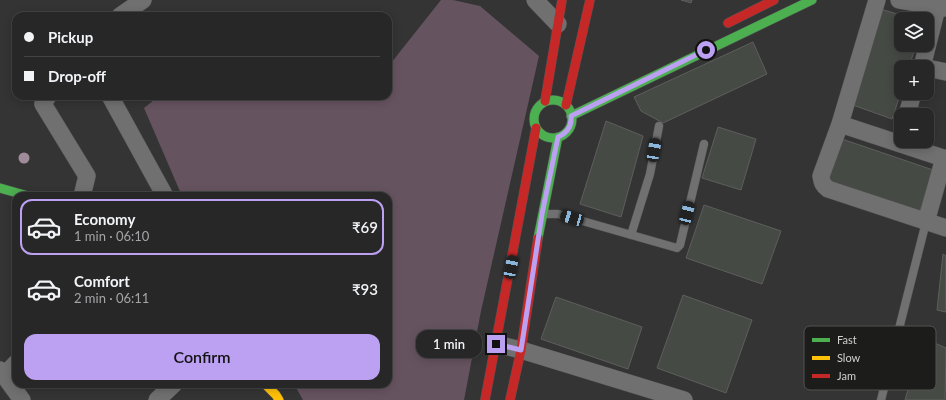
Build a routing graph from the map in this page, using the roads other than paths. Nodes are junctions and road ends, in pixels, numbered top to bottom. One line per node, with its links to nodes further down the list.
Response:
1 (144, 0): 10 (street)
2 (535, 0): 11 (street)
3 (562, 0): 11 (main road)
4 (590, 0): 20 (main road)
5 (774, 0): 12 (main road)
6 (812, 0): 20 (main road)
7 (877, 0): 21 (street)
8 (899, 0): 9 (street)
9 (941, 5): 13 (street)
10 (126, 12)
11 (558, 24): 19 (main road)
12 (718, 28)
13 (926, 60)
14 (934, 69): 15 (street)
15 (946, 72)
16 (589, 98): 20 (main road)
17 (46, 100): 31 (street)
18 (112, 100): 32 (street)
19 (545, 101): 20 (main road); 23 (main road)
20 (569, 110): 24 (main road)
21 (840, 124): 25 (street); 34 (street)
22 (659, 126): 36 (lane)
23 (536, 128): 24 (main road); 38 (main road)
24 (558, 137): 33 (main road)
25 (894, 137)
26 (704, 144): 36 (lane)
27 (921, 148): 28 (street)
28 (945, 159): 34 (street)
29 (0, 188): 30 (main road)
30 (14, 192)
31 (83, 192)
32 (163, 192)
33 (542, 214): 36 (lane); 39 (main road)
34 (926, 222): 35 (street); 37 (lane)
35 (946, 228)
36 (631, 235)
37 (900, 326)
38 (496, 344): 39 (street); 53 (main road)
39 (521, 350): 43 (street); 54 (main road)
40 (12, 366): 41 (street)
41 (2, 373): 42 (street)
42 (12, 386)
43 (639, 386): 55 (street); 56 (street)
44 (13, 388): 50 (street)
45 (170, 388): 51 (street)
46 (261, 388): 49 (main road)
47 (269, 388): 52 (main road)
48 (884, 390): 57 (lane)
49 (262, 395)
50 (22, 400)
51 (157, 400)
52 (279, 400)
53 (485, 400)
54 (510, 400)
55 (652, 400)
56 (684, 400)
57 (881, 400)

